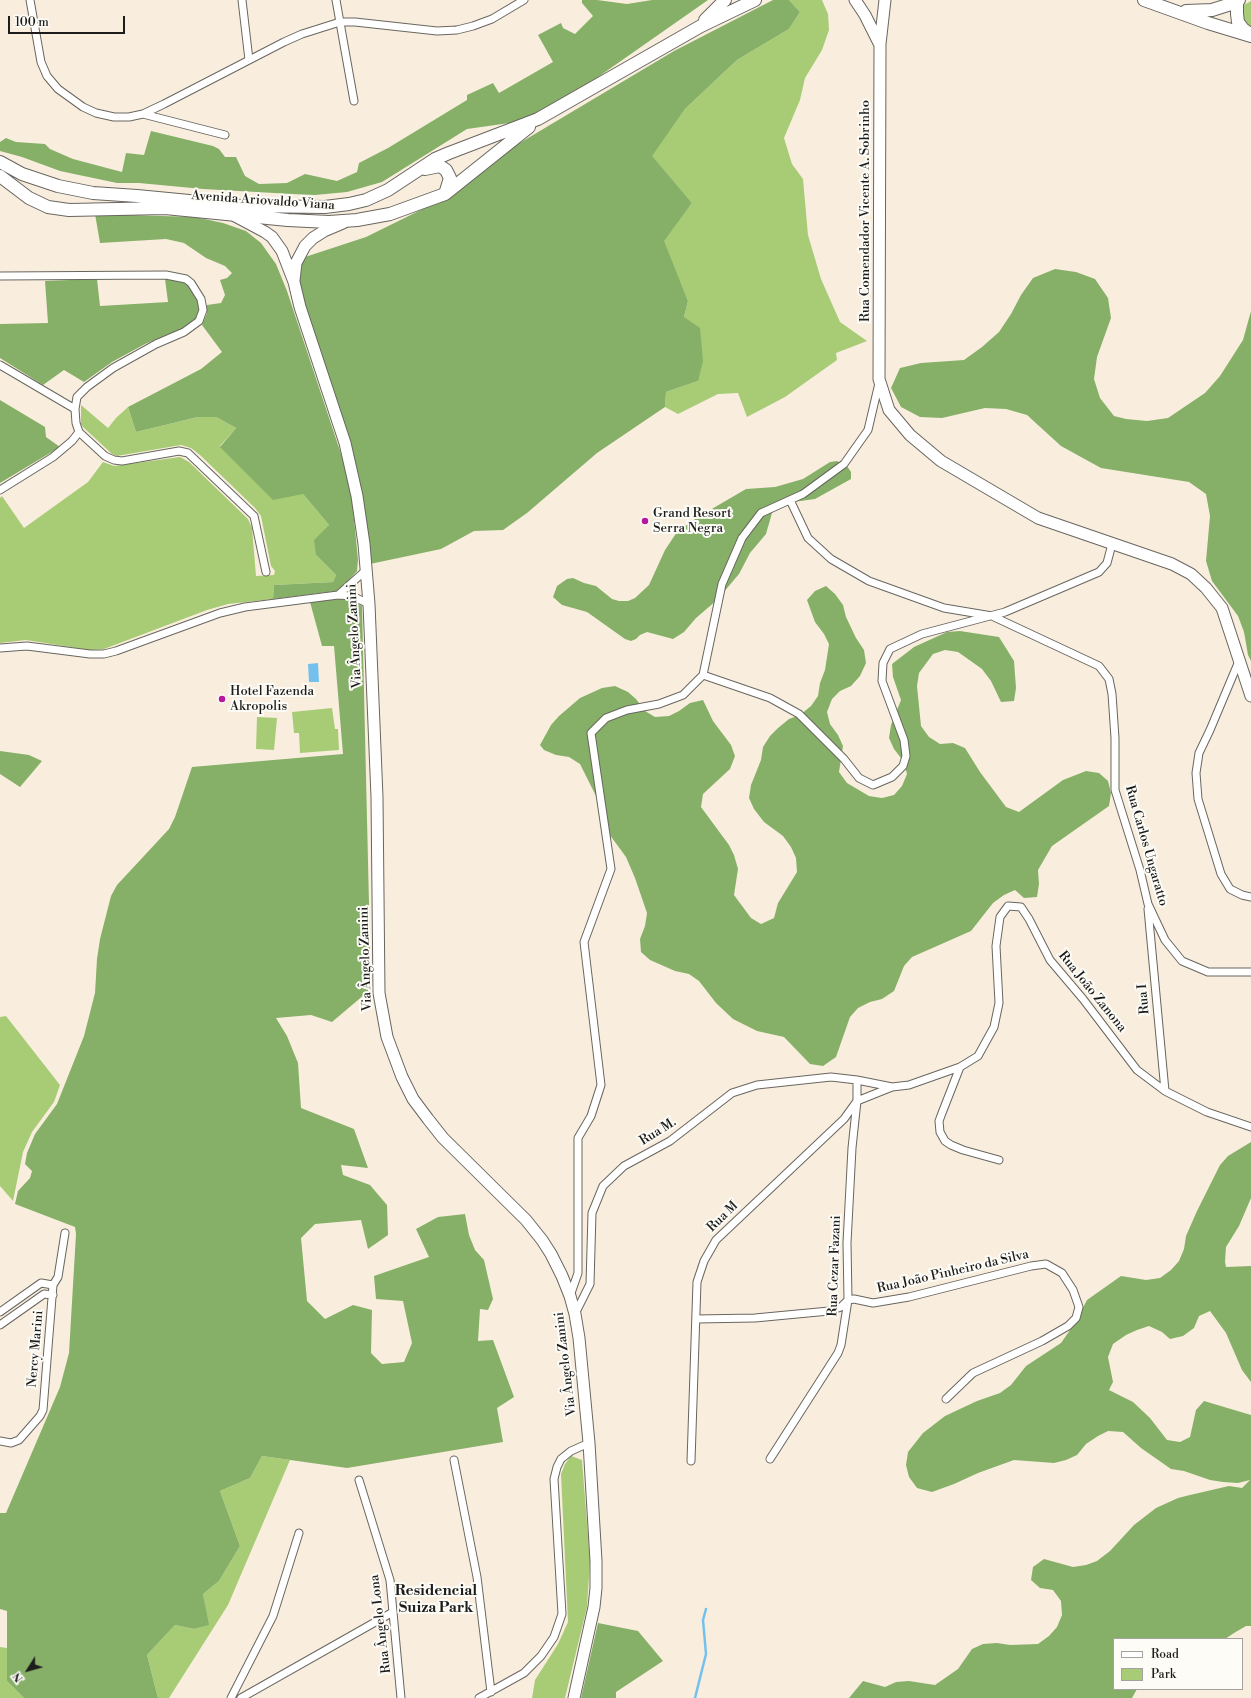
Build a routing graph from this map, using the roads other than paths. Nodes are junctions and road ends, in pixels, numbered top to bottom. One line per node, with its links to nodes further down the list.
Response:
1 (30, 0): 18 (street)
2 (242, 0): 16 (street)
3 (336, 0): 12 (street)
4 (524, 0): 12 (street)
5 (725, 0): 13 (main road)
6 (755, 0): 13 (main road)
7 (855, 0): 15 (street)
8 (885, 0): 15 (street, Rua Comendador Vicente A. Sobrinho)
9 (1144, 0): 11 (main road)
10 (1238, 1): 11 (main road); 14 (main road)
11 (1177, 11): 14 (main road)
12 (340, 22): 16 (street); 17 (street)
13 (700, 26): 19 (main road)
14 (1251, 35)
15 (880, 44): 32 (street, Rua Comendador Vicente A. Sobrinho)
16 (249, 60): 18 (street)
17 (354, 101)
18 (143, 114): 20 (street)
19 (538, 118): 22 (main road, Avenida Ariovaldo Viana); 25 (main road, Avenida Ariovaldo Viana)
20 (226, 135)
21 (0, 162): 24 (main road, Avenida Ariovaldo Viana)
22 (418, 172): 24 (main road, Avenida Ariovaldo Viana); 25 (main road)
23 (0, 176): 26 (main road, Avenida Ariovaldo Viana)
24 (58, 186): 26 (main road)
25 (445, 194): 28 (main road, Avenida Ariovaldo Viana)
26 (44, 205): 27 (main road, Avenida Ariovaldo Viana)
27 (232, 214): 28 (main road, Avenida Ariovaldo Viana); 30 (street, Via Ângelo Zanini)
28 (357, 220): 30 (street, Via Ângelo Zanini)
29 (0, 276): 33 (street)
30 (294, 282): 38 (street, Via Ângelo Zanini)
31 (0, 365): 33 (street)
32 (879, 379): 36 (street); 37 (street, Rua Comendador Vicente A. Sobrinho)
33 (75, 410): 34 (street)
34 (78, 432): 35 (street); 39 (street)
35 (0, 490)
36 (790, 500): 42 (street, Rua Carlos Ungaratto); 45 (street)
37 (1112, 544): 42 (street); 44 (street, Rua Comendador Vicente A. Sobrinho)
38 (365, 571): 40 (street); 41 (street, Via Ângelo Zanini)
39 (266, 572)
40 (338, 594): 41 (street); 43 (street)
41 (369, 604): 60 (street, Via Ângelo Zanini)
42 (992, 616): 45 (street); 48 (street, Rua Carlos Ungaratto)
43 (0, 648)
44 (1239, 660): 46 (street, Rua Comendador Vicente A. Sobrinho); 47 (street)
45 (702, 675): 60 (street)
46 (1251, 696)
47 (1251, 897)
48 (1148, 904): 49 (street, Rua Carlos Ungaratto); 53 (street, Rua I)
49 (1251, 972)
50 (960, 1068): 52 (street, Rua João Zanona); 53 (street, Rua João Zanona); 56 (street)
51 (857, 1080): 52 (street, Rua João Zanona); 54 (street); 63 (street, Rua M.)
52 (892, 1087): 54 (street)
53 (1165, 1091): 55 (street, Rua João Zanona)
54 (857, 1101): 61 (street, Rua Cezar Fazani); 64 (street, Rua M)
55 (1251, 1127)
56 (999, 1160)
57 (64, 1233): 58 (street, Nercy Marini)
58 (54, 1285): 59 (street, Nercy Marini); 62 (street)
59 (53, 1295): 65 (street); 67 (street, Nercy Marini)
60 (570, 1296): 63 (street, Via Ângelo Zanini)
61 (848, 1300): 64 (street); 66 (street, Rua João Pinheiro da Silva); 69 (street, Rua Cezar Fazani)
62 (0, 1312)
63 (575, 1314): 68 (street, Via Ângelo Zanini)
64 (696, 1319): 71 (street, Rua M)
65 (0, 1325)
66 (946, 1399)
67 (0, 1441)
68 (589, 1443): 75 (street); 80 (street, Via Ângelo Zanini)
69 (770, 1459)
70 (454, 1460): 75 (street)
71 (691, 1461)
72 (359, 1480): 74 (street, Rua Ângelo Lona)
73 (299, 1533): 76 (street)
74 (393, 1612): 77 (street); 78 (street, Rua Ângelo Lona)
75 (491, 1692): 79 (street)
76 (231, 1698)
77 (241, 1698)
78 (401, 1698)
79 (479, 1698)
80 (574, 1698)

